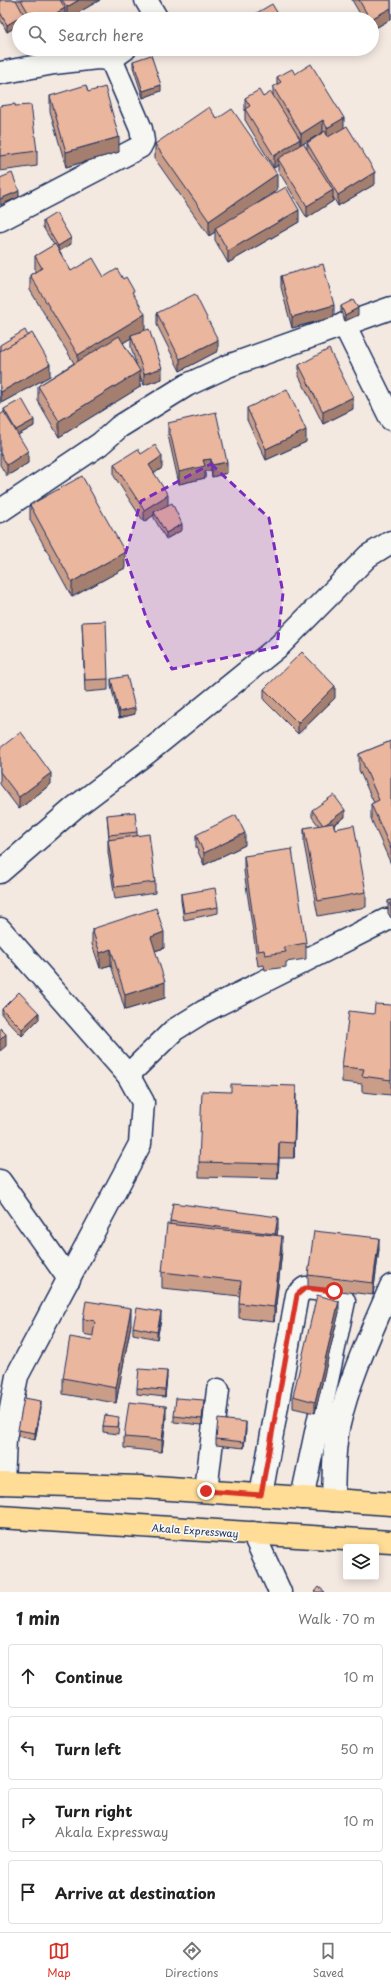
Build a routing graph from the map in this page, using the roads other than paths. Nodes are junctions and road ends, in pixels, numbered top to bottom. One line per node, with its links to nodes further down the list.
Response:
1 (146, 0): 2 (street)
2 (154, 12)
3 (108, 56): 5 (street)
4 (119, 56): 6 (street)
5 (0, 73)
6 (0, 220)
7 (391, 308): 8 (street)
8 (344, 324): 9 (street); 10 (street)
9 (391, 419)
10 (0, 511)
11 (391, 542): 12 (street)
12 (0, 872)
13 (386, 920): 15 (street)
14 (0, 929): 15 (street)
15 (128, 1075): 17 (street)
16 (0, 1181): 17 (street)
17 (69, 1279): 20 (street)
18 (391, 1286): 24 (street)
19 (218, 1390): 21 (street)
20 (2, 1483): 21 (main road)
21 (206, 1491): 22 (main road)
22 (261, 1495): 23 (main road); 23 (street)
23 (302, 1498): 24 (main road)
24 (333, 1500): 25 (main road)
25 (391, 1504)
26 (0, 1517): 27 (main road, Akala Expressway)
27 (253, 1533): 28 (main road, Akala Expressway); 29 (street)
28 (391, 1542)
29 (280, 1592)

